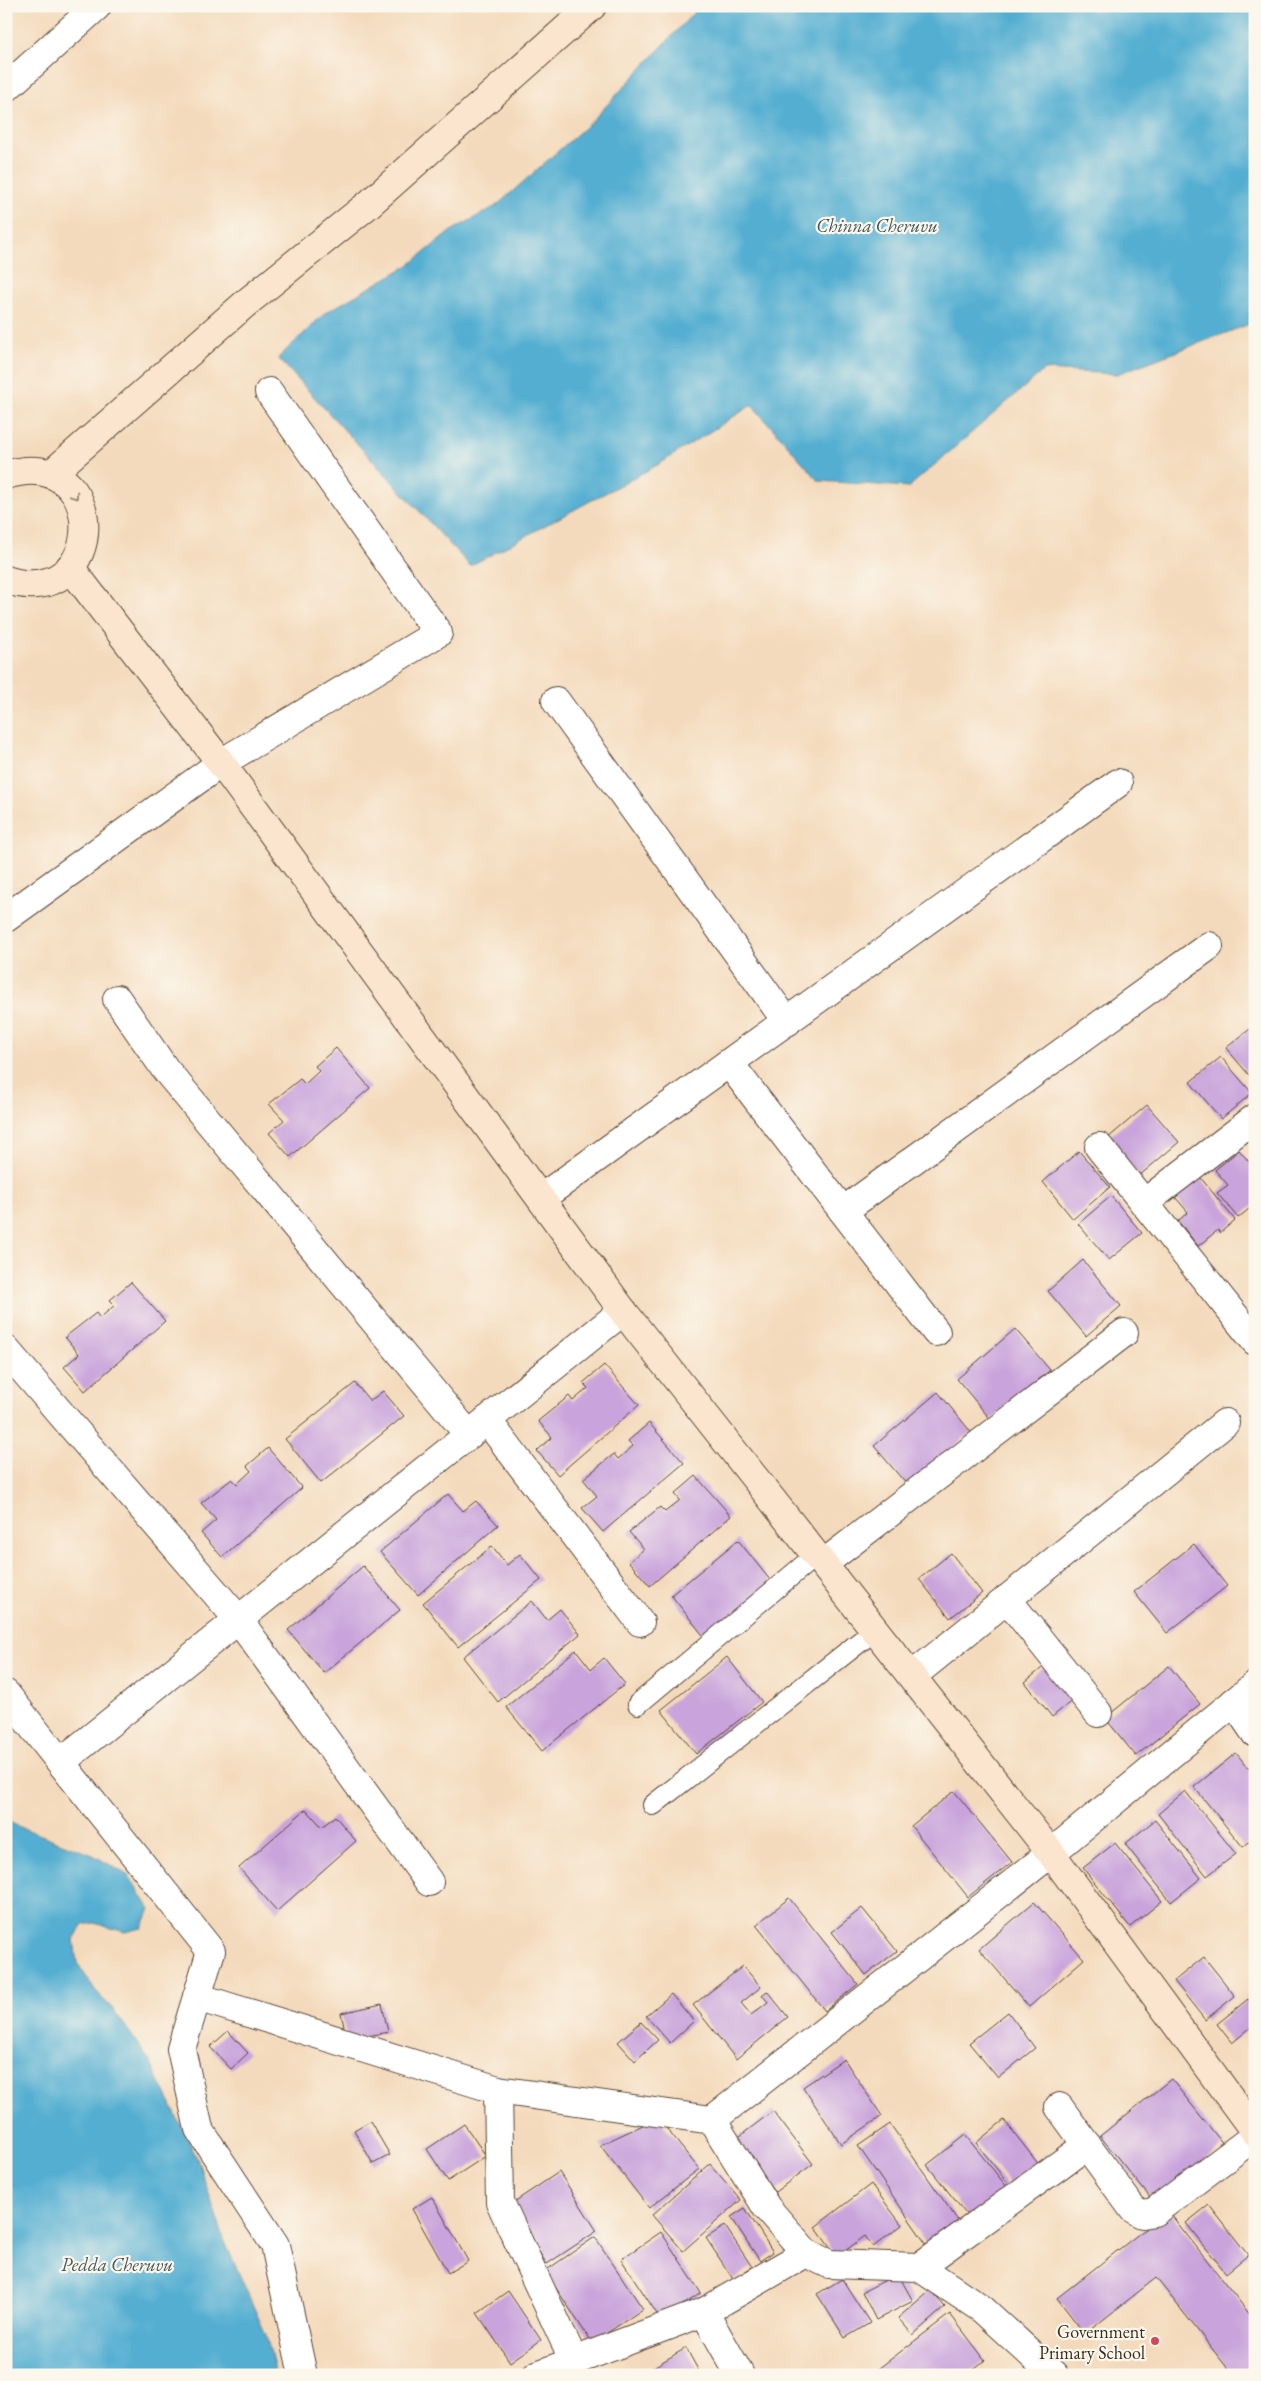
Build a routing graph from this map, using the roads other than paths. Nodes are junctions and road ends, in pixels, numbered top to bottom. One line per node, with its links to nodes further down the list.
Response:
1 (97, 6): 3 (street)
2 (592, 6): 5 (street)
3 (6, 88)
4 (269, 392): 10 (street)
5 (51, 474): 6 (street); 7 (street, one-way to 7)
6 (6, 475)
7 (70, 567): 8 (street); 10 (street)
8 (6, 580)
9 (556, 701): 15 (street)
10 (222, 763): 12 (street); 19 (street)
11 (1118, 783): 15 (street)
12 (6, 918)
13 (1209, 946): 21 (street)
14 (117, 999): 28 (street)
15 (786, 1022): 16 (street)
16 (729, 1064): 19 (street); 21 (street)
17 (1255, 1118): 20 (street)
18 (1099, 1147): 20 (street)
19 (540, 1198): 22 (street)
20 (1144, 1202): 25 (street)
21 (843, 1211): 23 (street)
22 (623, 1311): 28 (street); 29 (street)
23 (936, 1332)
24 (1124, 1333): 29 (street)
25 (1255, 1341)
26 (6, 1350): 31 (street)
27 (1225, 1423): 30 (street)
28 (478, 1428): 31 (street); 32 (street)
29 (820, 1560): 33 (street); 37 (lane)
30 (1007, 1599): 34 (street); 38 (street)
31 (238, 1619): 40 (street); 43 (street)
32 (640, 1622)
33 (875, 1630): 34 (street); 41 (lane)
34 (912, 1676): 42 (street)
35 (1244, 1693): 39 (street); 42 (street)
36 (6, 1694): 40 (street)
37 (638, 1704)
38 (1098, 1713)
39 (1255, 1733)
40 (61, 1762): 44 (street)
41 (654, 1805)
42 (1051, 1853): 47 (street); 48 (street)
43 (429, 1882)
44 (197, 1997): 45 (street); 54 (street)
45 (498, 2090): 47 (street); 53 (street)
46 (1059, 2107): 49 (street)
47 (712, 2120): 50 (street)
48 (1255, 2134): 49 (street)
49 (1087, 2145): 51 (street)
50 (806, 2253): 51 (street); 52 (street)
51 (919, 2267): 57 (street)
52 (704, 2312): 53 (street); 56 (street)
53 (574, 2361): 55 (street)
54 (303, 2375)
55 (537, 2375)
56 (740, 2375)
57 (1054, 2375)

